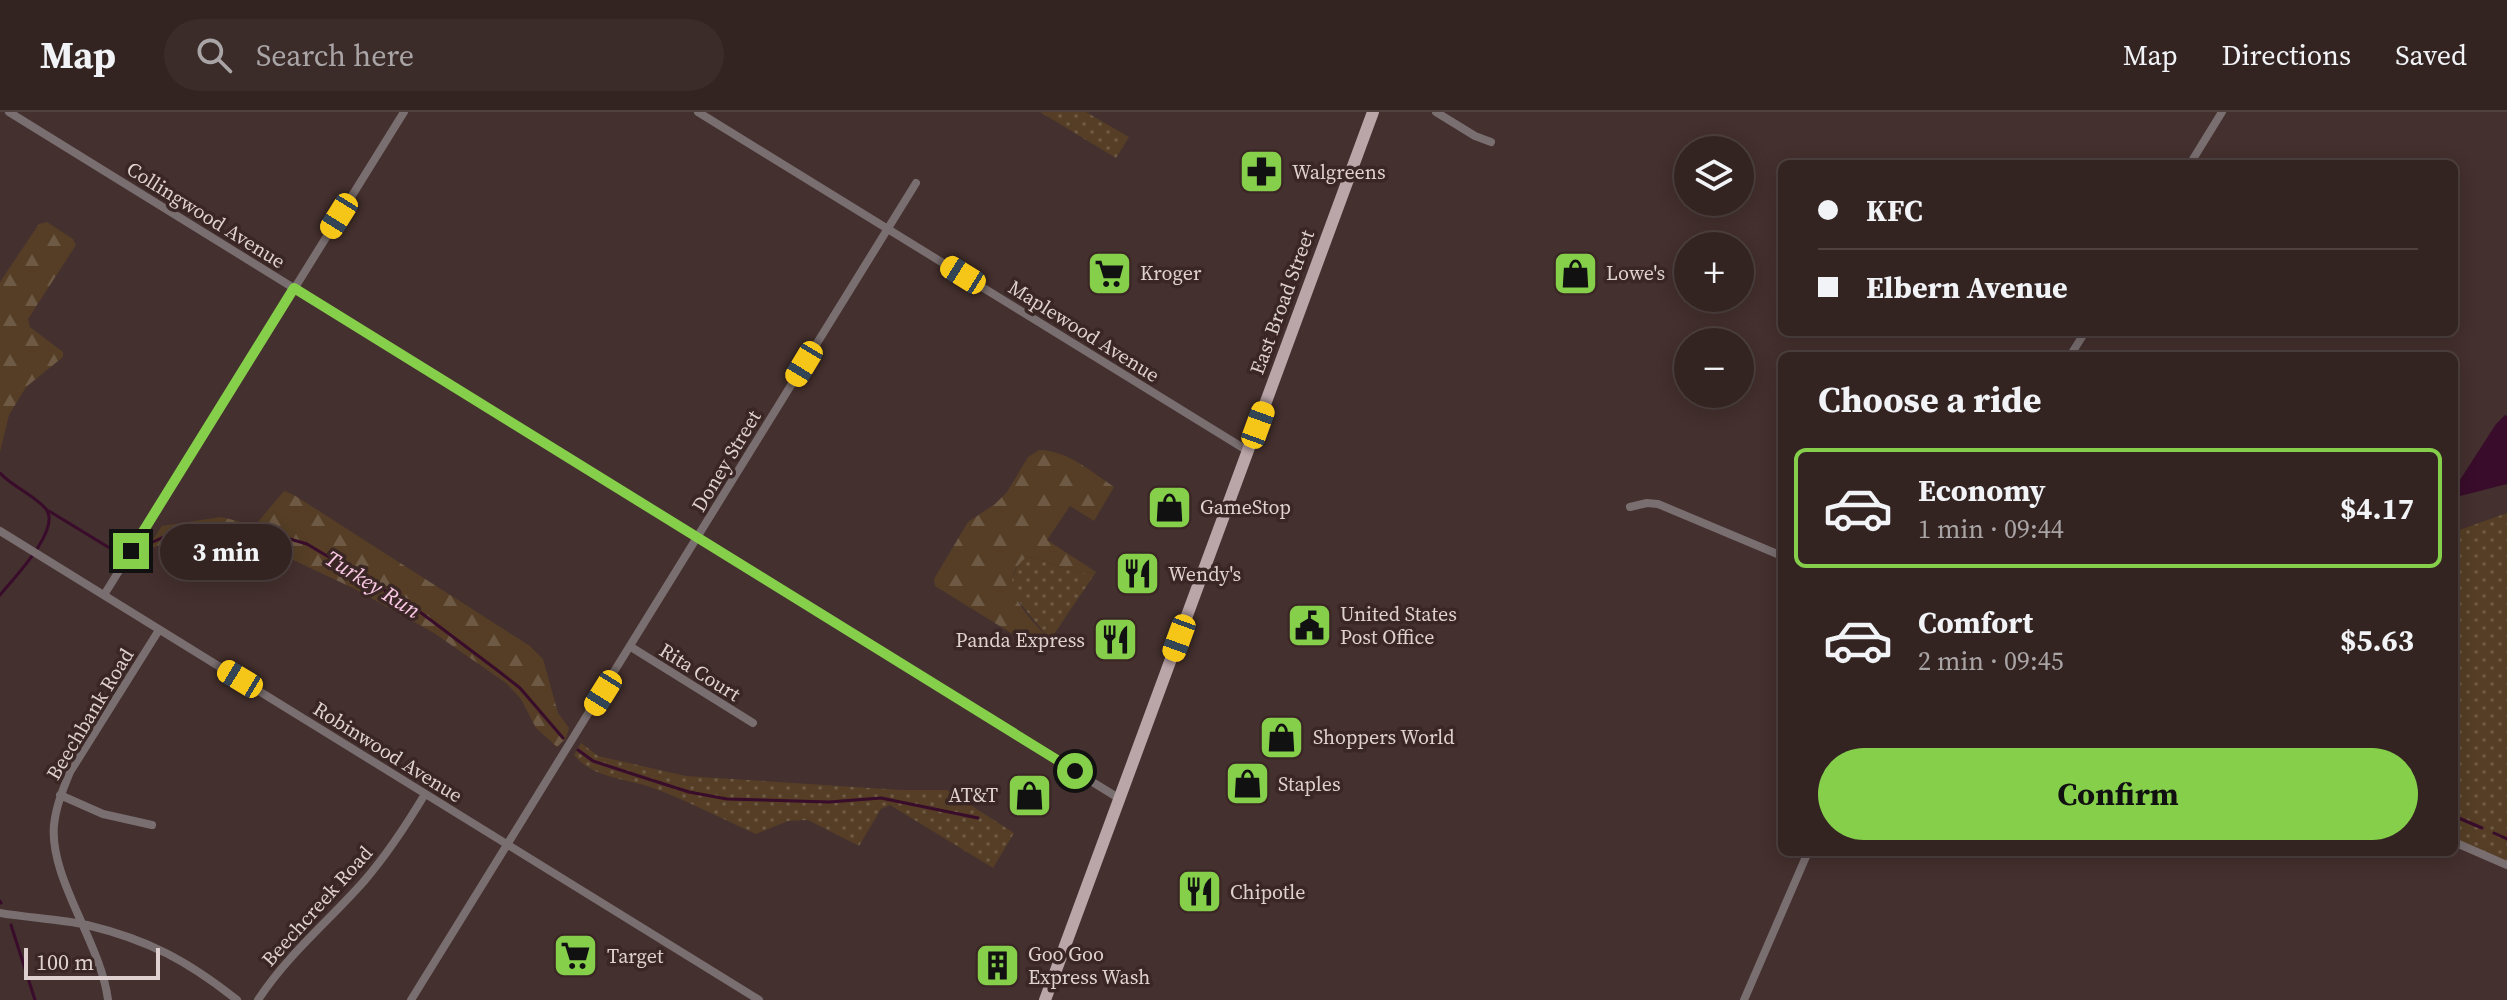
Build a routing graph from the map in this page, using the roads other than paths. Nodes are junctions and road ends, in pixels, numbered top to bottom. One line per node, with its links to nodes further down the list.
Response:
1 (9, 112): 11 (street, Collingwood Avenue)
2 (404, 112): 11 (street)
3 (698, 112): 10 (street, Maplewood Avenue)
4 (1373, 112): 12 (main road, East Broad Street)
5 (1436, 112): 7 (street)
6 (2222, 112): 8 (street)
7 (1491, 142)
8 (2192, 160)
9 (916, 183): 10 (street, Doney Street)
10 (889, 229): 12 (street, Maplewood Avenue); 15 (street, Doney Street)
11 (294, 288): 15 (street, Collingwood Avenue); 17 (street)
12 (1248, 451): 23 (main road, East Broad Street)
13 (1630, 507): 16 (street)
14 (0, 531): 17 (street, Robinwood Avenue)
15 (699, 537): 19 (street, Doney Street); 23 (street, Collingwood Avenue)
16 (1778, 554)
17 (104, 595): 18 (street, Robinwood Avenue)
18 (159, 630): 21 (street, Robinwood Avenue); 22 (street, Beechbank Road)
19 (631, 647): 20 (street, Rita Court); 26 (street, Doney Street)
20 (753, 723)
21 (425, 794): 26 (street, Robinwood Avenue); 33 (street, Beechcreek Road)
22 (60, 795): 24 (street); 30 (street, Beechbank Road)
23 (1120, 799): 36 (main road, East Broad Street)
24 (152, 825)
25 (2458, 844): 28 (street)
26 (508, 845): 34 (street, Doney Street); 35 (street, Robinwood Avenue)
27 (1806, 856): 37 (street)
28 (2507, 865)
29 (0, 913): 30 (street)
30 (84, 925): 31 (street, Beechbank Road); 32 (street)
31 (108, 1000)
32 (237, 1000)
33 (258, 1000)
34 (411, 1000)
35 (759, 1000)
36 (1045, 1000)
37 (1744, 1000)

